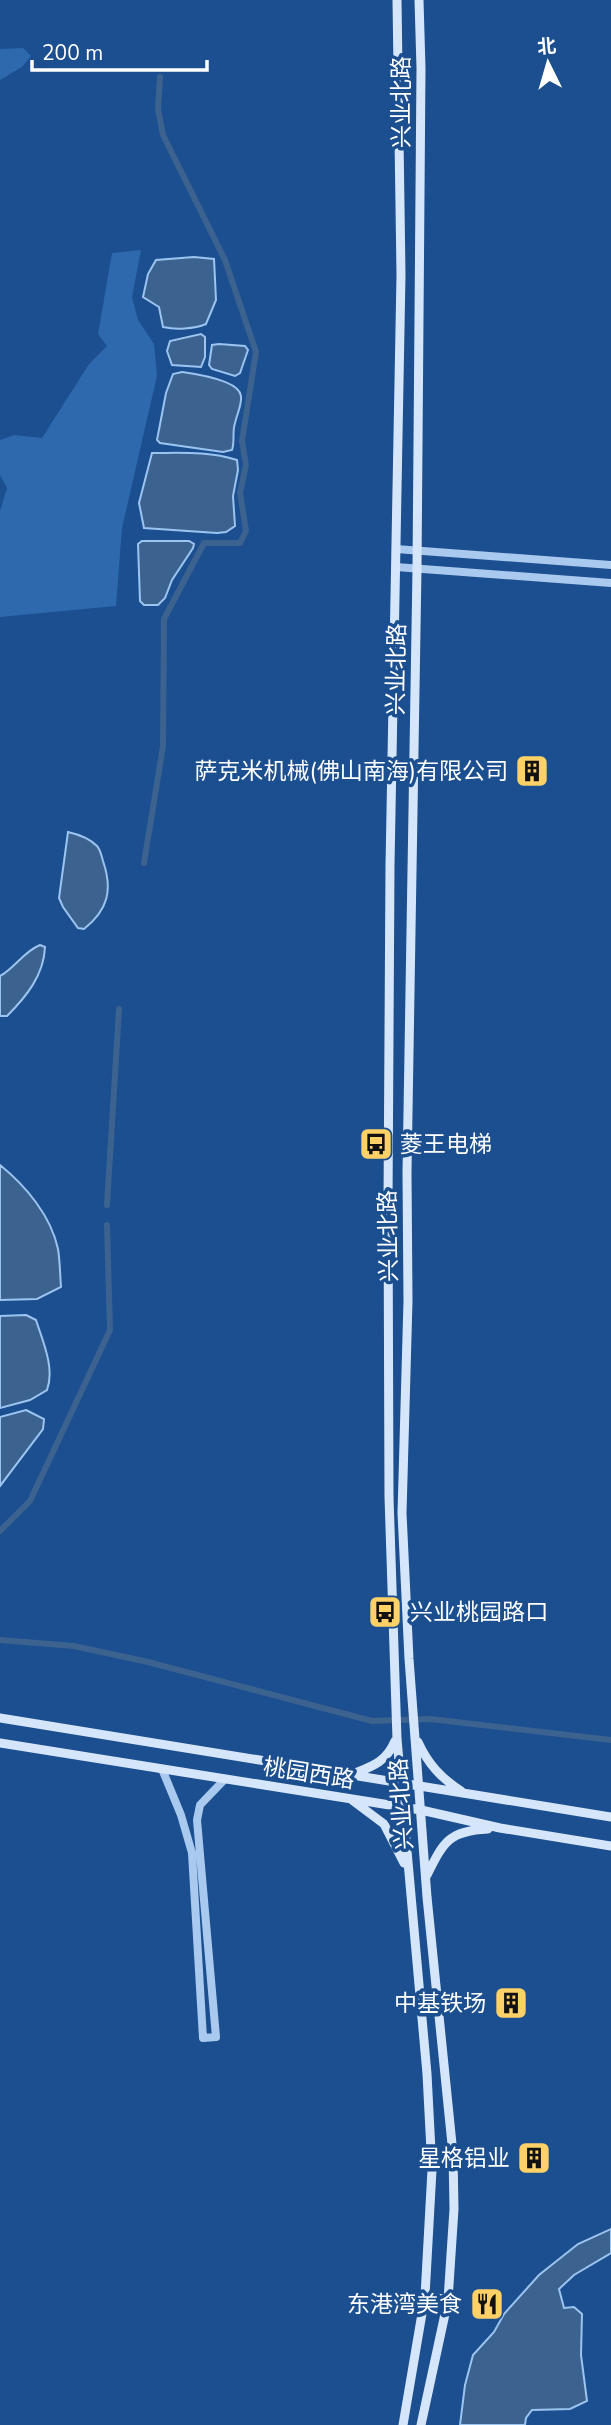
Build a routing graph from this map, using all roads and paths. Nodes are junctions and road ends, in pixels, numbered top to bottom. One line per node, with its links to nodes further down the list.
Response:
1 (397, 0): 3 (main road, 兴业北路)
2 (419, 0): 4 (main road, 兴业北路)
3 (396, 549): 4 (street); 6 (main road, 兴业北路)
4 (417, 551): 5 (street); 7 (main road, 兴业北路)
5 (611, 565)
6 (396, 567): 7 (street); 11 (main road, 兴业北路)
7 (417, 569): 8 (street); 10 (main road, 兴业北路)
8 (611, 583)
9 (0, 1718): 14 (main road, 桃园西路)
10 (415, 1733): 17 (main road, 兴业北路); 18 (main road)
11 (397, 1736): 14 (main road); 16 (main road, 兴业北路)
12 (0, 1743): 13 (main road, 桃园西路)
13 (162, 1769): 15 (main road, 桃园西路); 15 (street)
14 (352, 1775): 16 (main road, 桃园西路)
15 (225, 1779): 19 (main road, 桃园西路)
16 (400, 1782): 17 (main road, 桃园西路); 20 (main road, 兴业北路)
17 (419, 1786): 18 (main road, 桃园西路); 21 (main road, 兴业北路)
18 (466, 1793): 22 (main road, 桃园西路)
19 (350, 1799): 20 (main road, 桃园西路); 25 (main road)
20 (402, 1807): 21 (main road, 桃园西路); 25 (main road, 兴业北路)
21 (421, 1810): 23 (main road, 桃园西路); 26 (main road, 兴业北路)
22 (611, 1817)
23 (500, 1828): 24 (main road, 桃园西路); 26 (main road)
24 (611, 1846)
25 (408, 1873): 27 (main road, 兴业北路)
26 (426, 1877): 28 (main road, 兴业北路)
27 (425, 2296): 28 (main road); 29 (main road, 兴业北路)
28 (448, 2300): 30 (main road, 兴业北路)
29 (403, 2425)
30 (422, 2425)

